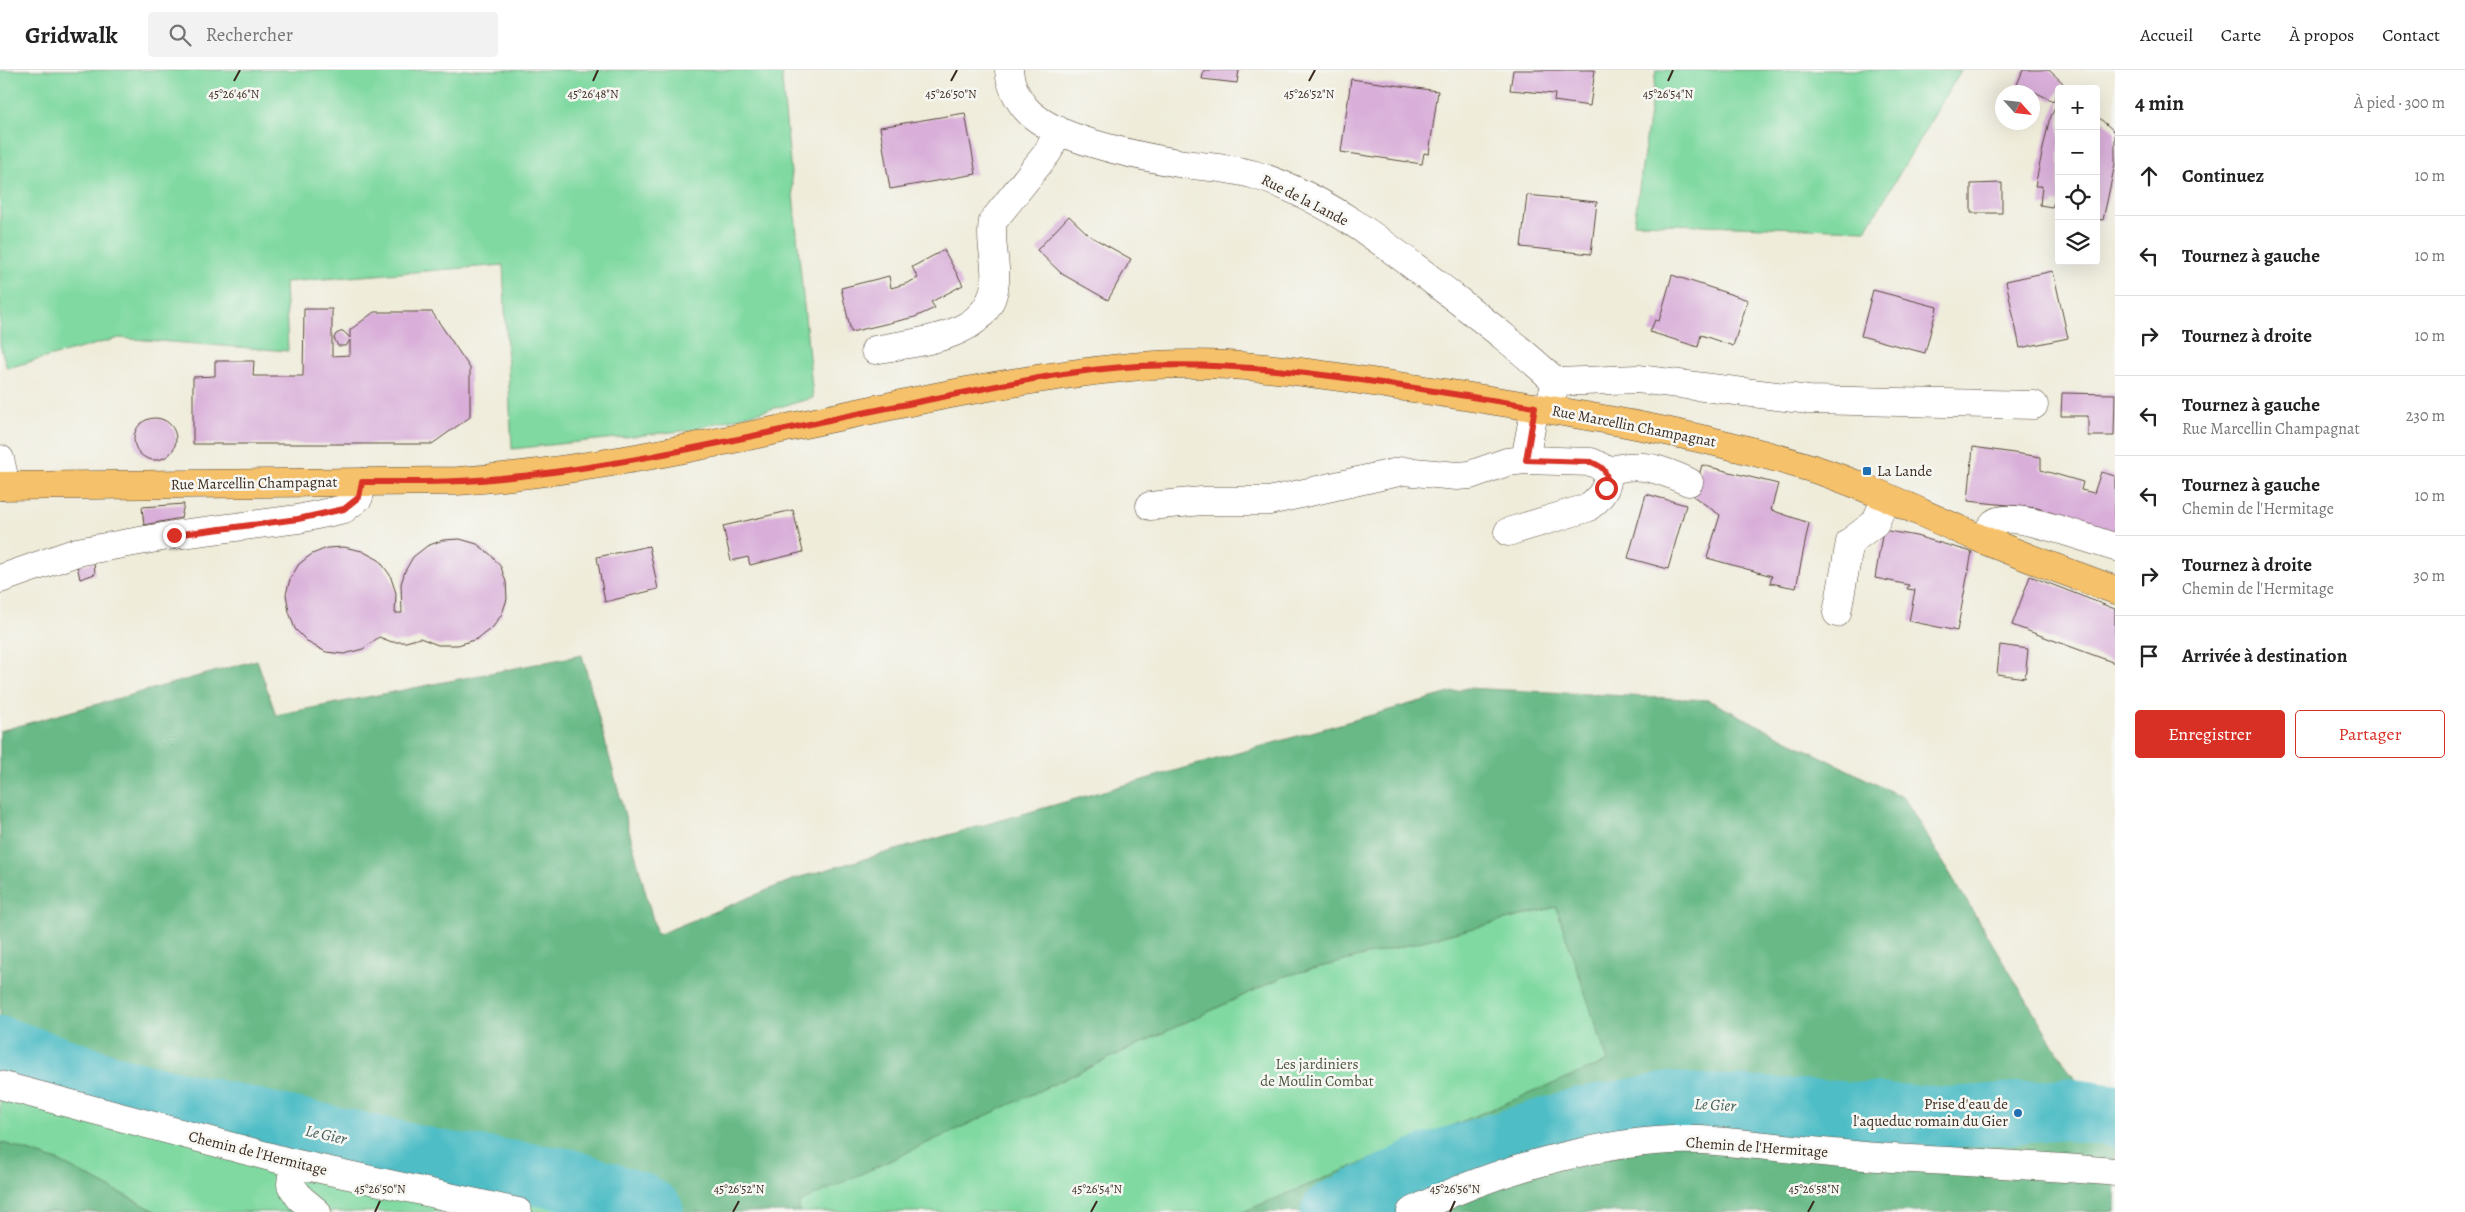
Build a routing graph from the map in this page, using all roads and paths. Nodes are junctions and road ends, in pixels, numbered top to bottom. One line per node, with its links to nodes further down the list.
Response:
1 (1009, 70): 2 (street, Rue de la Lande)
2 (1058, 130): 3 (street); 4 (street, Rue de la Lande)
3 (874, 350)
4 (1556, 382): 5 (street); 6 (street)
5 (2034, 405)
6 (1542, 408): 8 (street); 10 (main road, Rue Marcellin Champagnat); 13 (main road, Rue Marcellin Champagnat)
7 (0, 460): 12 (street)
8 (1526, 460): 9 (street); 14 (street)
9 (1606, 472): 11 (street); 15 (street)
10 (362, 482): 12 (main road, Rue Marcellin Champagnat); 18 (street)
11 (1689, 482)
12 (2, 486)
13 (1886, 498): 16 (main road, Rue Marcellin Champagnat); 20 (street)
14 (1150, 506)
15 (1508, 532)
16 (1984, 540): 17 (street); 19 (main road, Rue Marcellin Champagnat)
17 (2115, 547)
18 (0, 579)
19 (2115, 590)
20 (1837, 613)
21 (0, 1085): 22 (street, Chemin de l'Hermitage)
22 (293, 1164): 24 (street); 25 (street, Chemin de l'Hermitage)
23 (2115, 1172): 26 (street, Chemin de l'Hermitage)
24 (317, 1212)
25 (518, 1212)
26 (1411, 1212)

